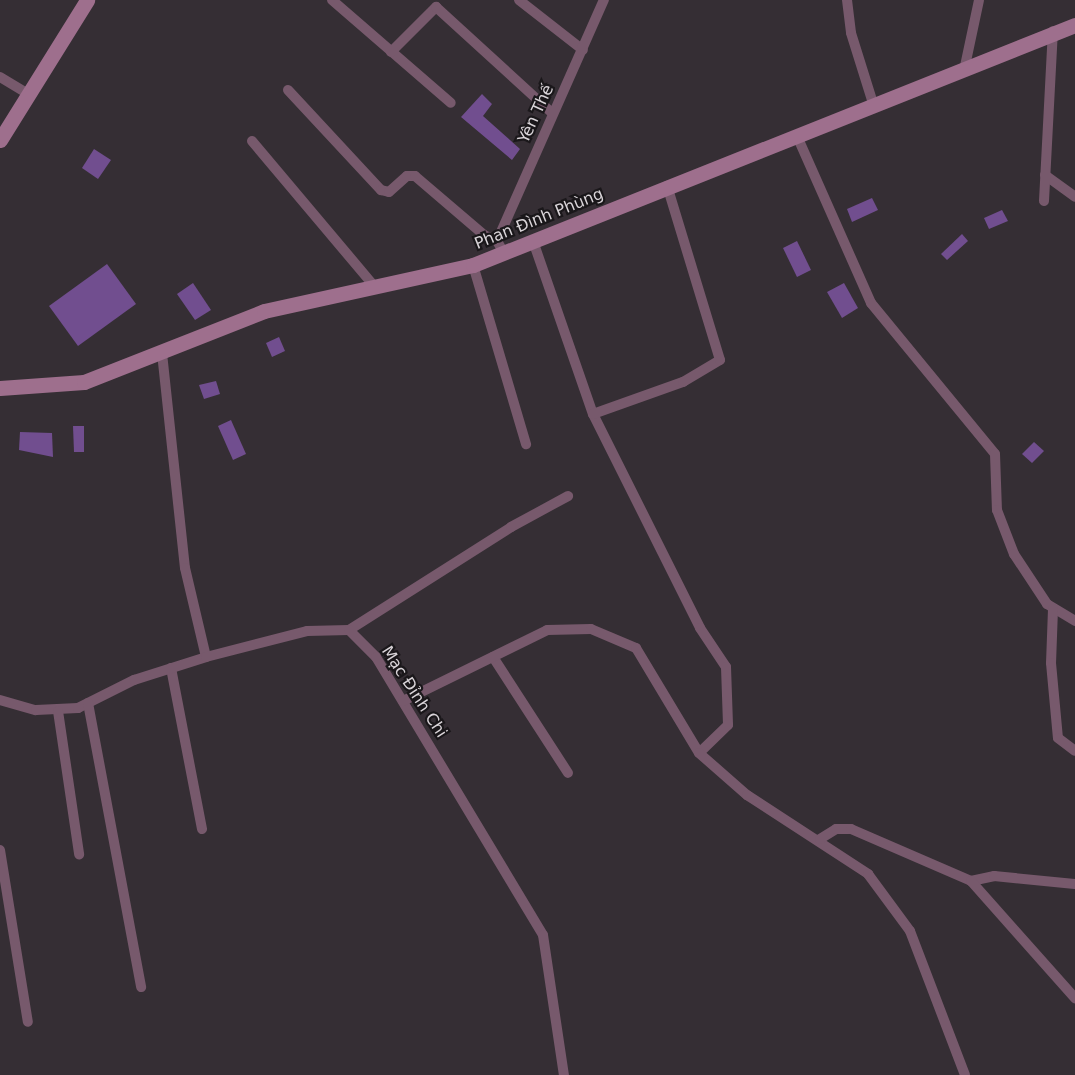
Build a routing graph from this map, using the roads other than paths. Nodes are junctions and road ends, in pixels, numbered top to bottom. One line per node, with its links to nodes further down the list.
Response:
1 (87, 0): 14 (street)
2 (332, 0): 10 (street)
3 (519, 0): 9 (street)
4 (604, 0): 9 (street, Yên Thế)
5 (847, 0): 16 (street)
6 (979, 0): 11 (street)
7 (1075, 25): 8 (street, Phan Đình Phùng)
8 (1053, 31): 11 (street, Phan Đình Phùng); 21 (street)
9 (583, 50): 17 (street, Yên Thế)
10 (391, 52): 15 (street); 17 (street)
11 (965, 66): 16 (street, Phan Đình Phùng)
12 (0, 77): 14 (street)
13 (288, 90): 26 (street)
14 (28, 94): 19 (street)
15 (451, 103)
16 (873, 104): 18 (street, Phan Đình Phùng)
17 (552, 113): 26 (street, Yên Thế)
18 (797, 136): 22 (street, Phan Đình Phùng); 34 (street)
19 (0, 141)
20 (252, 141): 28 (street)
21 (1045, 175): 23 (street); 24 (street)
22 (667, 186): 25 (street, Phan Đình Phùng); 31 (street)
23 (1075, 197)
24 (1044, 201)
25 (533, 241): 26 (street, Phan Đình Phùng); 31 (street)
26 (500, 247): 27 (street, Phan Đình Phùng)
27 (473, 265): 28 (street, Phan Đình Phùng); 32 (street)
28 (376, 288): 29 (street, Phan Đình Phùng)
29 (162, 353): 30 (street, Phan Đình Phùng); 37 (street)
30 (0, 388)
31 (593, 414): 45 (street)
32 (526, 444)
33 (568, 496): 36 (street)
34 (1053, 609): 35 (street); 44 (street)
35 (1075, 621)
36 (349, 630): 37 (street); 41 (street, Mạc Đỉnh Chi)
37 (206, 657): 39 (street)
38 (493, 657): 41 (street); 45 (street); 46 (street)
39 (171, 668): 42 (street); 47 (street)
40 (0, 700): 43 (street)
41 (403, 701): 56 (street, Mạc Đỉnh Chi)
42 (88, 703): 43 (street); 53 (street)
43 (58, 711): 50 (street)
44 (1075, 750)
45 (699, 753): 48 (street)
46 (568, 773)
47 (202, 829)
48 (820, 839): 51 (street); 57 (street)
49 (0, 850): 55 (street)
50 (79, 854)
51 (971, 881): 52 (street); 54 (street)
52 (1075, 884)
53 (141, 987)
54 (1075, 998)
55 (28, 1022)
56 (564, 1075)
57 (965, 1075)

